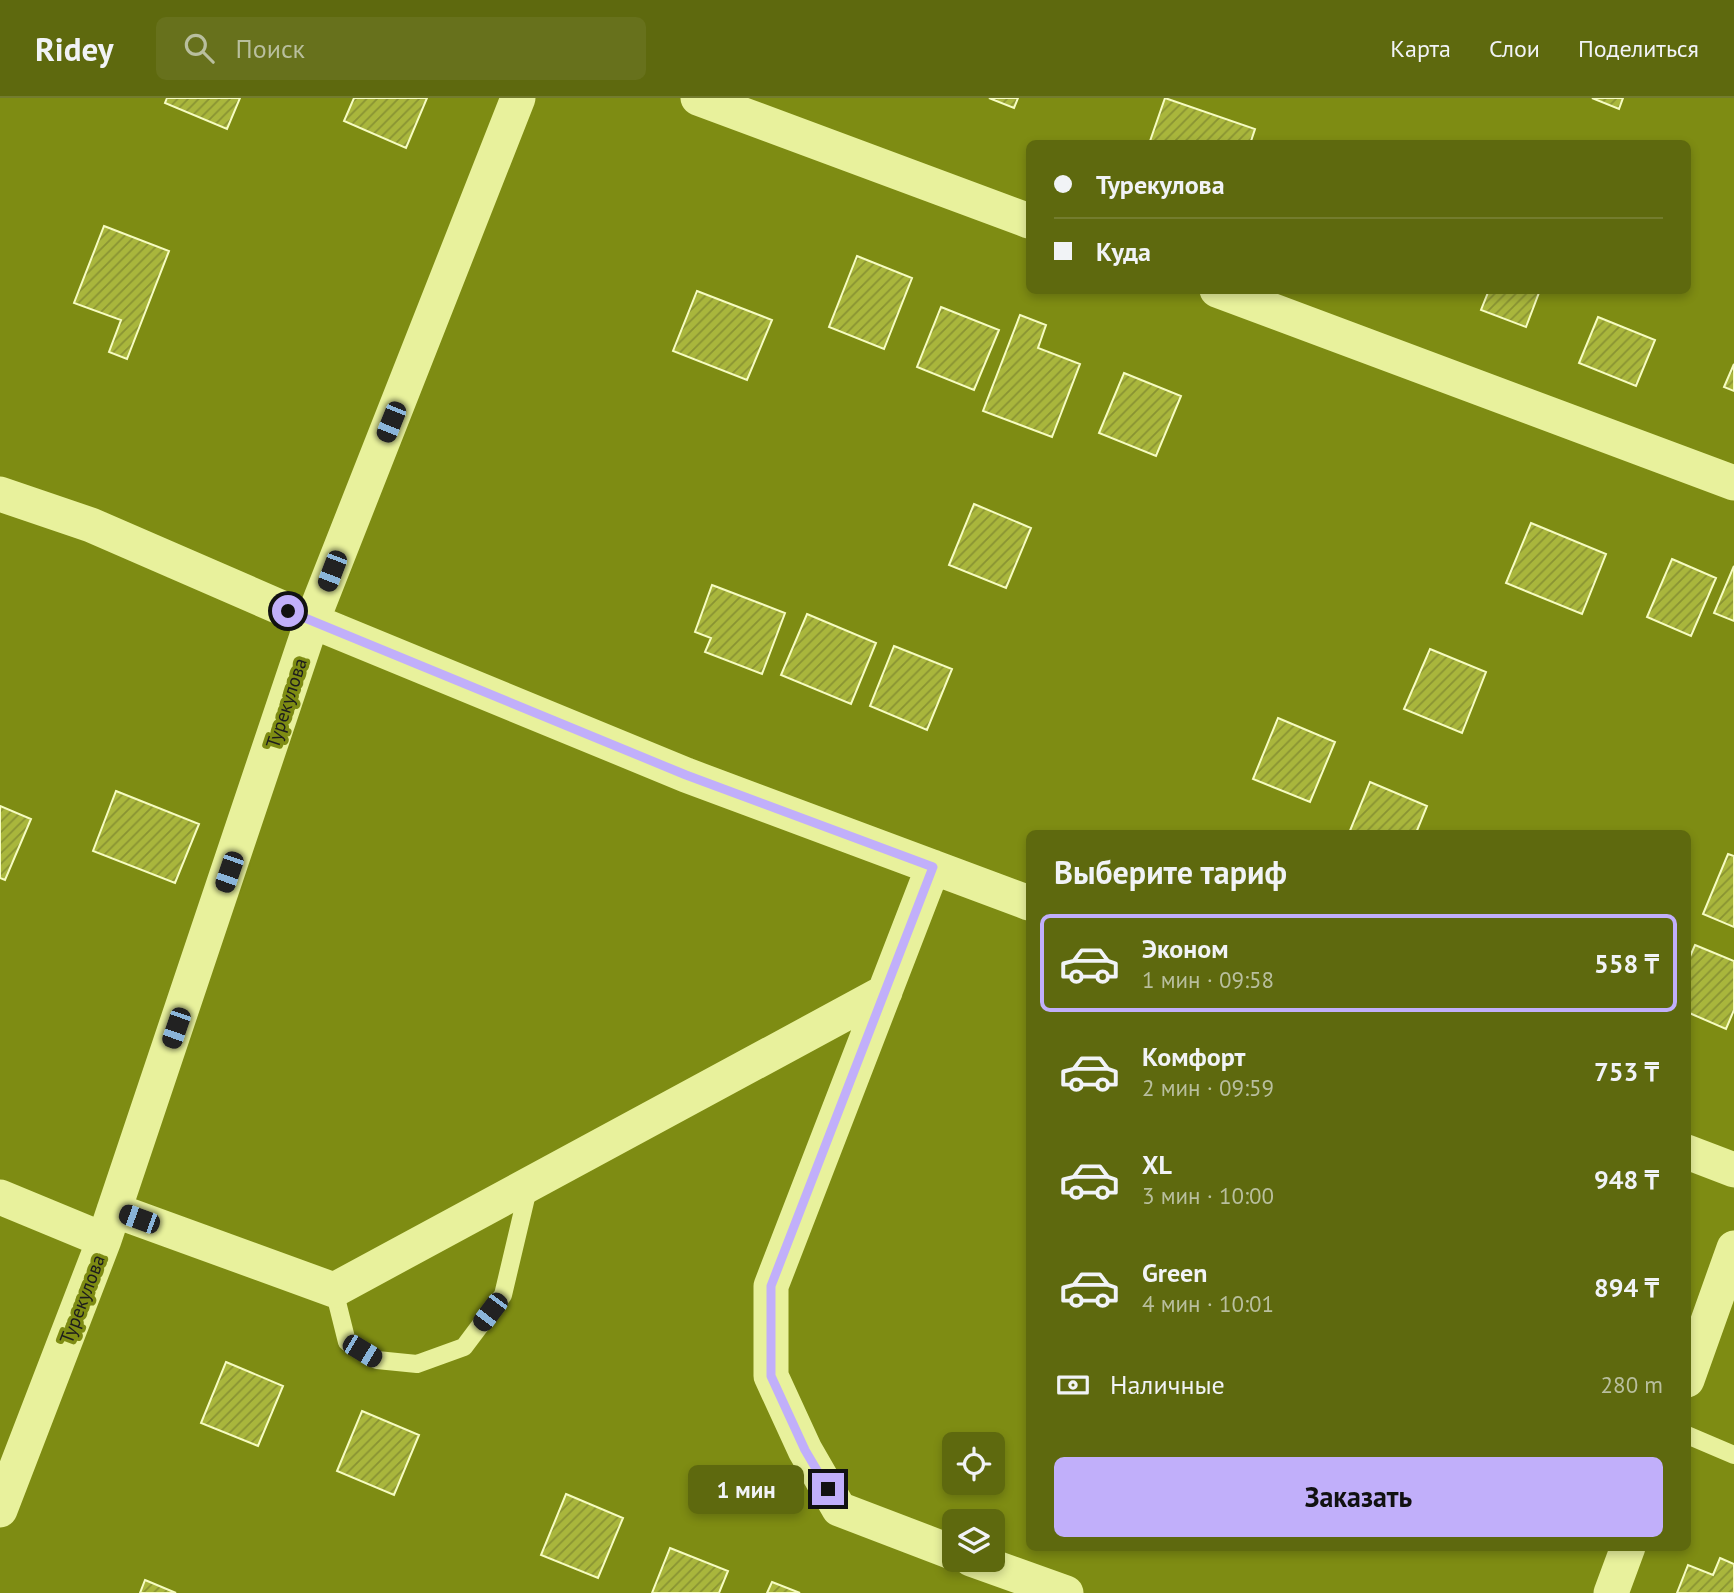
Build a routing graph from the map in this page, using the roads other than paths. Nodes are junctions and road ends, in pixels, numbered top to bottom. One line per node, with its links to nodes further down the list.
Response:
1 (519, 98): 7 (street, Турекулова)
2 (698, 98): 3 (street)
3 (1026, 220)
4 (1227, 294): 5 (street)
5 (1734, 482)
6 (0, 494): 7 (street)
7 (312, 621): 8 (street); 15 (street, Турекулова)
8 (933, 867): 9 (street); 10 (street)
9 (1026, 902)
10 (885, 992): 13 (street); 22 (street)
11 (1691, 1154): 12 (street)
12 (1734, 1170)
13 (529, 1185): 17 (street); 17 (lane)
14 (0, 1198): 15 (street)
15 (109, 1225): 17 (street); 21 (street, Турекулова)
16 (1734, 1248): 18 (street)
17 (334, 1290)
18 (1691, 1369)
19 (1691, 1437): 20 (lane)
20 (1734, 1455)
21 (0, 1510)
22 (942, 1548)
23 (1627, 1551): 26 (street)
24 (1005, 1571): 25 (street)
25 (1066, 1593)
26 (1611, 1593)

